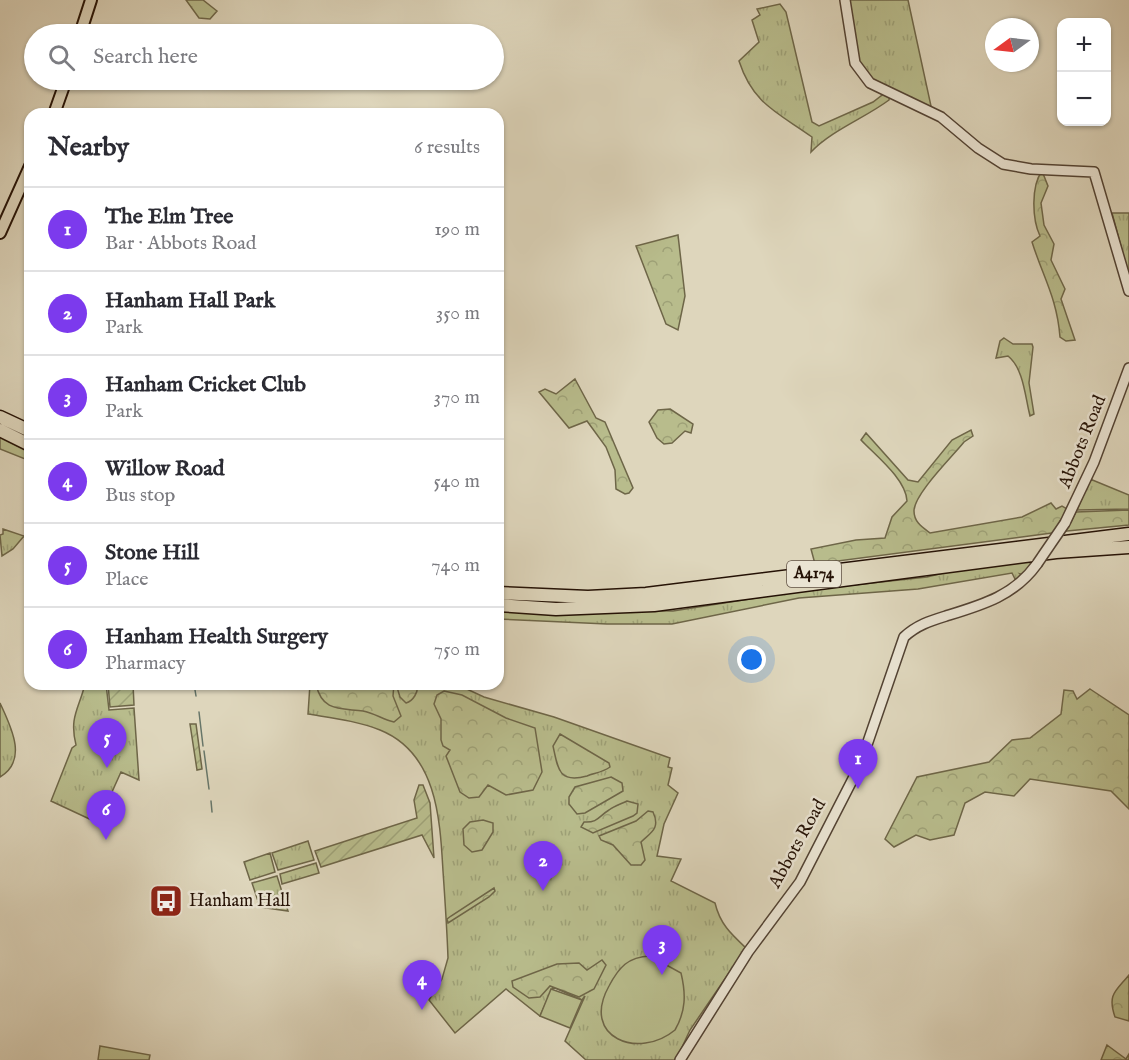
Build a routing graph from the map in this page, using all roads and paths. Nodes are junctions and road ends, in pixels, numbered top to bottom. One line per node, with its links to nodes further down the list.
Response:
1 (90, 0): 3 (main road)
2 (844, 0): 8 (street)
3 (83, 24)
4 (62, 90): 5 (main road)
5 (56, 108)
6 (24, 178): 7 (main road)
7 (0, 232)
8 (1129, 291)
9 (1129, 368): 18 (street, Abbots Road, bridge)
10 (0, 417): 11 (highway)
11 (24, 428)
12 (0, 429): 13 (highway)
13 (24, 442)
14 (1129, 534): 16 (highway, A4174)
15 (1129, 547): 17 (highway, A4174)
16 (504, 593)
17 (504, 605)
18 (680, 1060)

